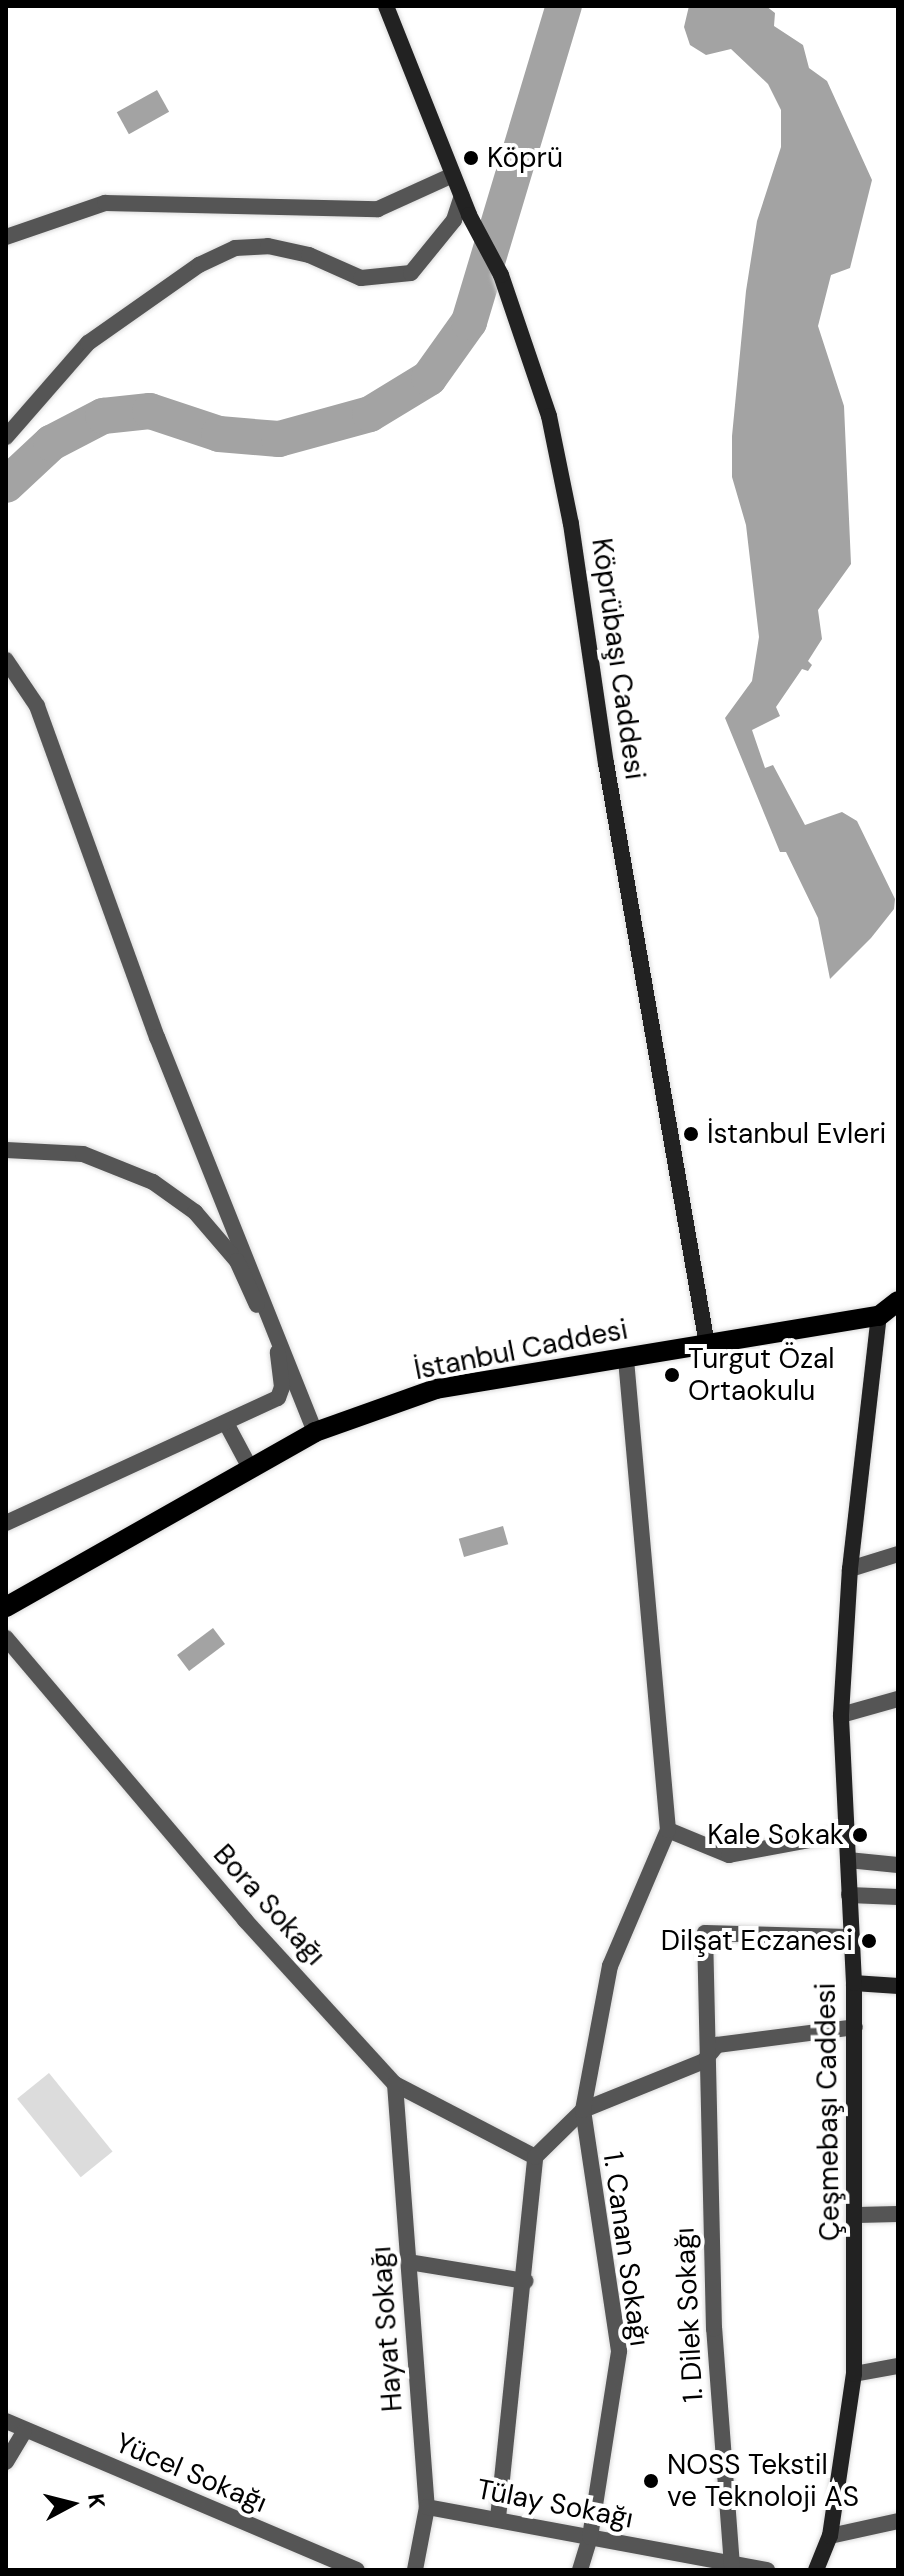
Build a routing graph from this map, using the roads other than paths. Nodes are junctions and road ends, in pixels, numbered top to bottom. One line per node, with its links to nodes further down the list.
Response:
1 (386, 6): 2 (street, Köprübaşı Caddesi)
2 (453, 175): 3 (street, Köprübaşı Caddesi); 4 (street)
3 (462, 196): 5 (street); 10 (street, Köprübaşı Caddesi, bridge)
4 (6, 237)
5 (6, 437)
6 (6, 660): 13 (street)
7 (6, 1150): 12 (street)
8 (898, 1301): 9 (main road, İstanbul Caddesi)
9 (879, 1316): 10 (main road, İstanbul Caddesi); 17 (street, Çeşmebaşı Caddesi)
10 (707, 1345): 11 (main road, İstanbul Caddesi)
11 (626, 1358): 13 (main road, İstanbul Caddesi); 22 (street)
12 (226, 1423): 14 (street); 15 (street)
13 (315, 1432): 14 (main road, İstanbul Caddesi)
14 (250, 1468): 18 (main road, İstanbul Caddesi)
15 (6, 1523)
16 (898, 1554): 17 (street)
17 (850, 1569): 21 (street, Çeşmebaşı Caddesi)
18 (6, 1607)
19 (6, 1638): 33 (street, Bora Sokağı)
20 (898, 1699): 21 (street)
21 (841, 1715): 23 (street, Çeşmebaşı Caddesi)
22 (668, 1830): 23 (street); 34 (street, 1. Canan Sokağı)
23 (848, 1833): 24 (street, Çeşmebaşı Caddesi)
24 (848, 1860): 25 (street); 26 (street, Çeşmebaşı Caddesi)
25 (898, 1865)
26 (849, 1895): 27 (street); 28 (street, Çeşmebaşı Caddesi)
27 (898, 1897)
28 (849, 1937): 29 (street, Çeşmebaşı Caddesi); 32 (street, 1. Dilek Sokağı)
29 (854, 1983): 30 (street); 31 (street, Çeşmebaşı Caddesi)
30 (898, 1986)
31 (855, 2027): 32 (street); 37 (street, Çeşmebaşı Caddesi)
32 (704, 2061): 34 (street); 50 (street, 1. Dilek Sokağı)
33 (395, 2084): 35 (street, Bora Sokağı); 38 (street, Hayat Sokağı)
34 (583, 2110): 35 (street); 49 (street, 1. Canan Sokağı)
35 (535, 2157): 39 (street)
36 (898, 2214): 37 (street)
37 (857, 2215): 41 (street, Çeşmebaşı Caddesi)
38 (408, 2262): 39 (street); 45 (street, Hayat Sokağı)
39 (525, 2281): 46 (street)
40 (898, 2366): 41 (street)
41 (854, 2374): 48 (street, Çeşmebaşı Caddesi)
42 (6, 2421): 43 (street, Yücel Sokağı)
43 (24, 2432): 44 (street); 51 (street, Yücel Sokağı)
44 (6, 2462)
45 (427, 2507): 46 (street, Tülay Sokağı); 52 (street, Hayat Sokağı)
46 (498, 2518): 49 (street, Tülay Sokağı)
47 (898, 2521): 48 (street)
48 (830, 2536): 55 (street, Çeşmebaşı Caddesi)
49 (590, 2537): 50 (street, Tülay Sokağı); 53 (street, 1. Canan Sokağı)
50 (732, 2566): 54 (street, Tülay Sokağı)
51 (357, 2570)
52 (415, 2570)
53 (580, 2570)
54 (767, 2570)
55 (816, 2570)

